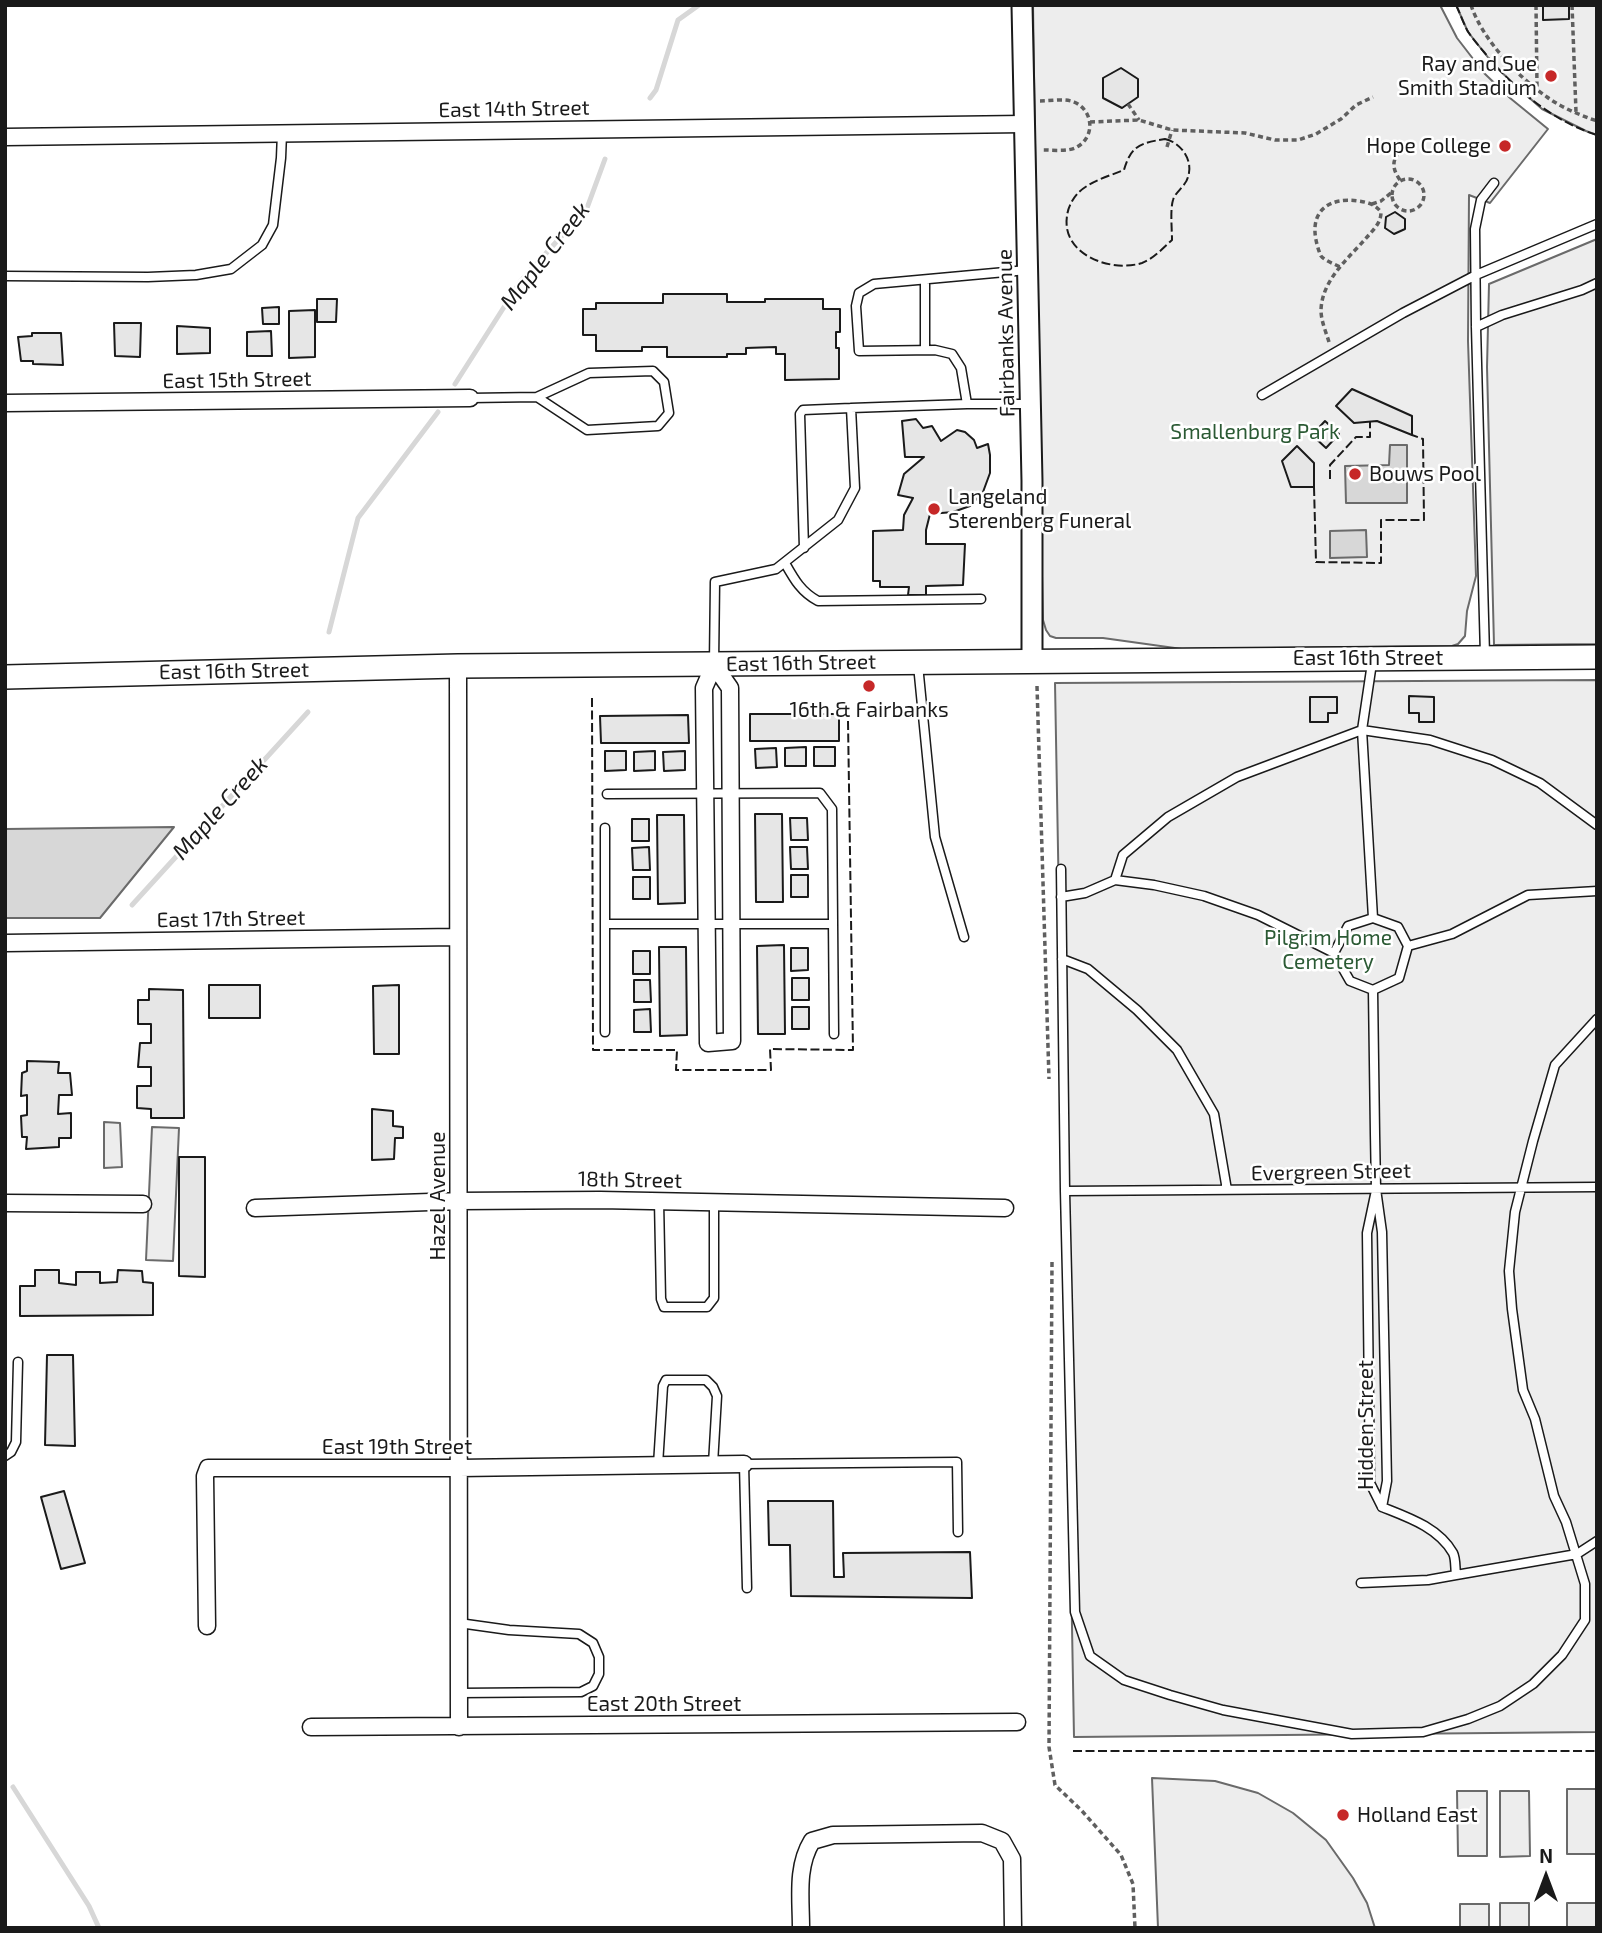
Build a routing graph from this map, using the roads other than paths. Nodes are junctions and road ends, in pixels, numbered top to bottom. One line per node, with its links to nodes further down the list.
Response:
1 (1022, 5): 2 (street, Fairbanks Avenue)
2 (1024, 124): 3 (street, East 14th Street); 7 (street, Fairbanks Avenue)
3 (282, 133): 4 (street, East 14th Street); 9 (lane)
4 (5, 137)
5 (1494, 183): 8 (lane)
6 (1597, 224): 8 (lane)
7 (1027, 271): 10 (lane); 19 (street, Fairbanks Avenue)
8 (1475, 275): 12 (lane); 14 (lane)
9 (5, 276)
10 (925, 280): 13 (lane); 13 (lane)
11 (1597, 283): 12 (lane)
12 (1476, 327): 26 (lane)
13 (925, 350): 18 (lane)
14 (1262, 395)
15 (537, 397): 15 (lane); 16 (lane)
16 (470, 398): 17 (street, East 15th Street)
17 (5, 404)
18 (967, 404): 19 (lane); 20 (lane)
19 (1030, 404): 27 (street, Fairbanks Avenue)
20 (851, 408): 21 (lane); 21 (lane)
21 (804, 548): 22 (lane)
22 (785, 563): 23 (lane); 29 (lane)
23 (981, 599)
24 (1597, 657): 26 (main road, East 16th Street)
25 (1373, 658): 26 (main road, East 16th Street); 27 (main road, East 16th Street); 32 (lane)
26 (1485, 658)
27 (1032, 660): 28 (main road, East 16th Street)
28 (918, 662): 29 (main road, East 16th Street); 48 (lane)
29 (714, 664): 30 (main road, East 16th Street); 33 (street); 34 (street)
30 (458, 666): 31 (main road, East 16th Street); 47 (street, Hazel Avenue)
31 (5, 677)
32 (1362, 730): 36 (lane); 39 (lane); 42 (lane)
33 (730, 792): 34 (lane); 44 (street); 46 (lane)
34 (705, 793): 35 (lane); 43 (street)
35 (607, 794)
36 (1597, 825)
37 (605, 828): 45 (lane)
38 (1061, 869): 41 (lane)
39 (1115, 880): 41 (lane); 51 (lane)
40 (1597, 891): 50 (lane)
41 (1061, 897): 52 (lane)
42 (1373, 918): 50 (lane); 51 (lane)
43 (707, 923): 44 (lane); 44 (street); 45 (lane)
44 (731, 923): 46 (lane)
45 (605, 924): 55 (lane)
46 (833, 924): 56 (lane)
47 (457, 937): 49 (street, East 17th Street); 62 (street, Hazel Avenue)
48 (964, 937)
49 (5, 943)
50 (1408, 946): 53 (lane)
51 (1334, 953): 53 (lane)
52 (1062, 959): 60 (lane); 61 (lane)
53 (1373, 990): 58 (lane, Hidden Street)
54 (1597, 1019): 59 (lane)
55 (605, 1031)
56 (834, 1034)
57 (1597, 1187): 59 (lane, Evergreen Street)
58 (1376, 1188): 59 (lane, Evergreen Street); 60 (lane, Evergreen Street); 75 (lane, Hidden Street); 75 (lane, Hidden Street)
59 (1522, 1188): 78 (lane)
60 (1227, 1190): 61 (lane, Evergreen Street)
61 (1065, 1191): 78 (lane)
62 (459, 1200): 63 (street, 18th Street); 67 (street, 18th Street); 74 (street, Hazel Avenue)
63 (659, 1201): 64 (street, 18th Street); 64 (lane)
64 (714, 1202): 68 (street, 18th Street)
65 (5, 1203): 66 (street)
66 (143, 1203)
67 (255, 1208)
68 (1004, 1208)
69 (19, 1362): 70 (lane)
70 (5, 1456)
71 (744, 1464): 73 (street, East 19th Street); 76 (lane); 81 (lane)
72 (659, 1465): 73 (street, East 19th Street); 73 (lane); 74 (street, East 19th Street)
73 (713, 1465)
74 (459, 1468): 82 (street, Hazel Avenue); 83 (street, East 19th Street)
75 (1382, 1507): 79 (lane)
76 (958, 1532)
77 (1597, 1541): 78 (lane)
78 (1577, 1554): 79 (lane)
79 (1456, 1575): 80 (lane)
80 (1360, 1583)
81 (747, 1588)
82 (459, 1623): 84 (street, Hazel Avenue); 84 (lane)
83 (206, 1626)
84 (459, 1693): 87 (street, Hazel Avenue)
85 (1017, 1722): 87 (street, East 20th Street)
86 (311, 1727): 87 (street, East 20th Street)
87 (459, 1727)
88 (801, 1928): 89 (street)
89 (1013, 1928)

